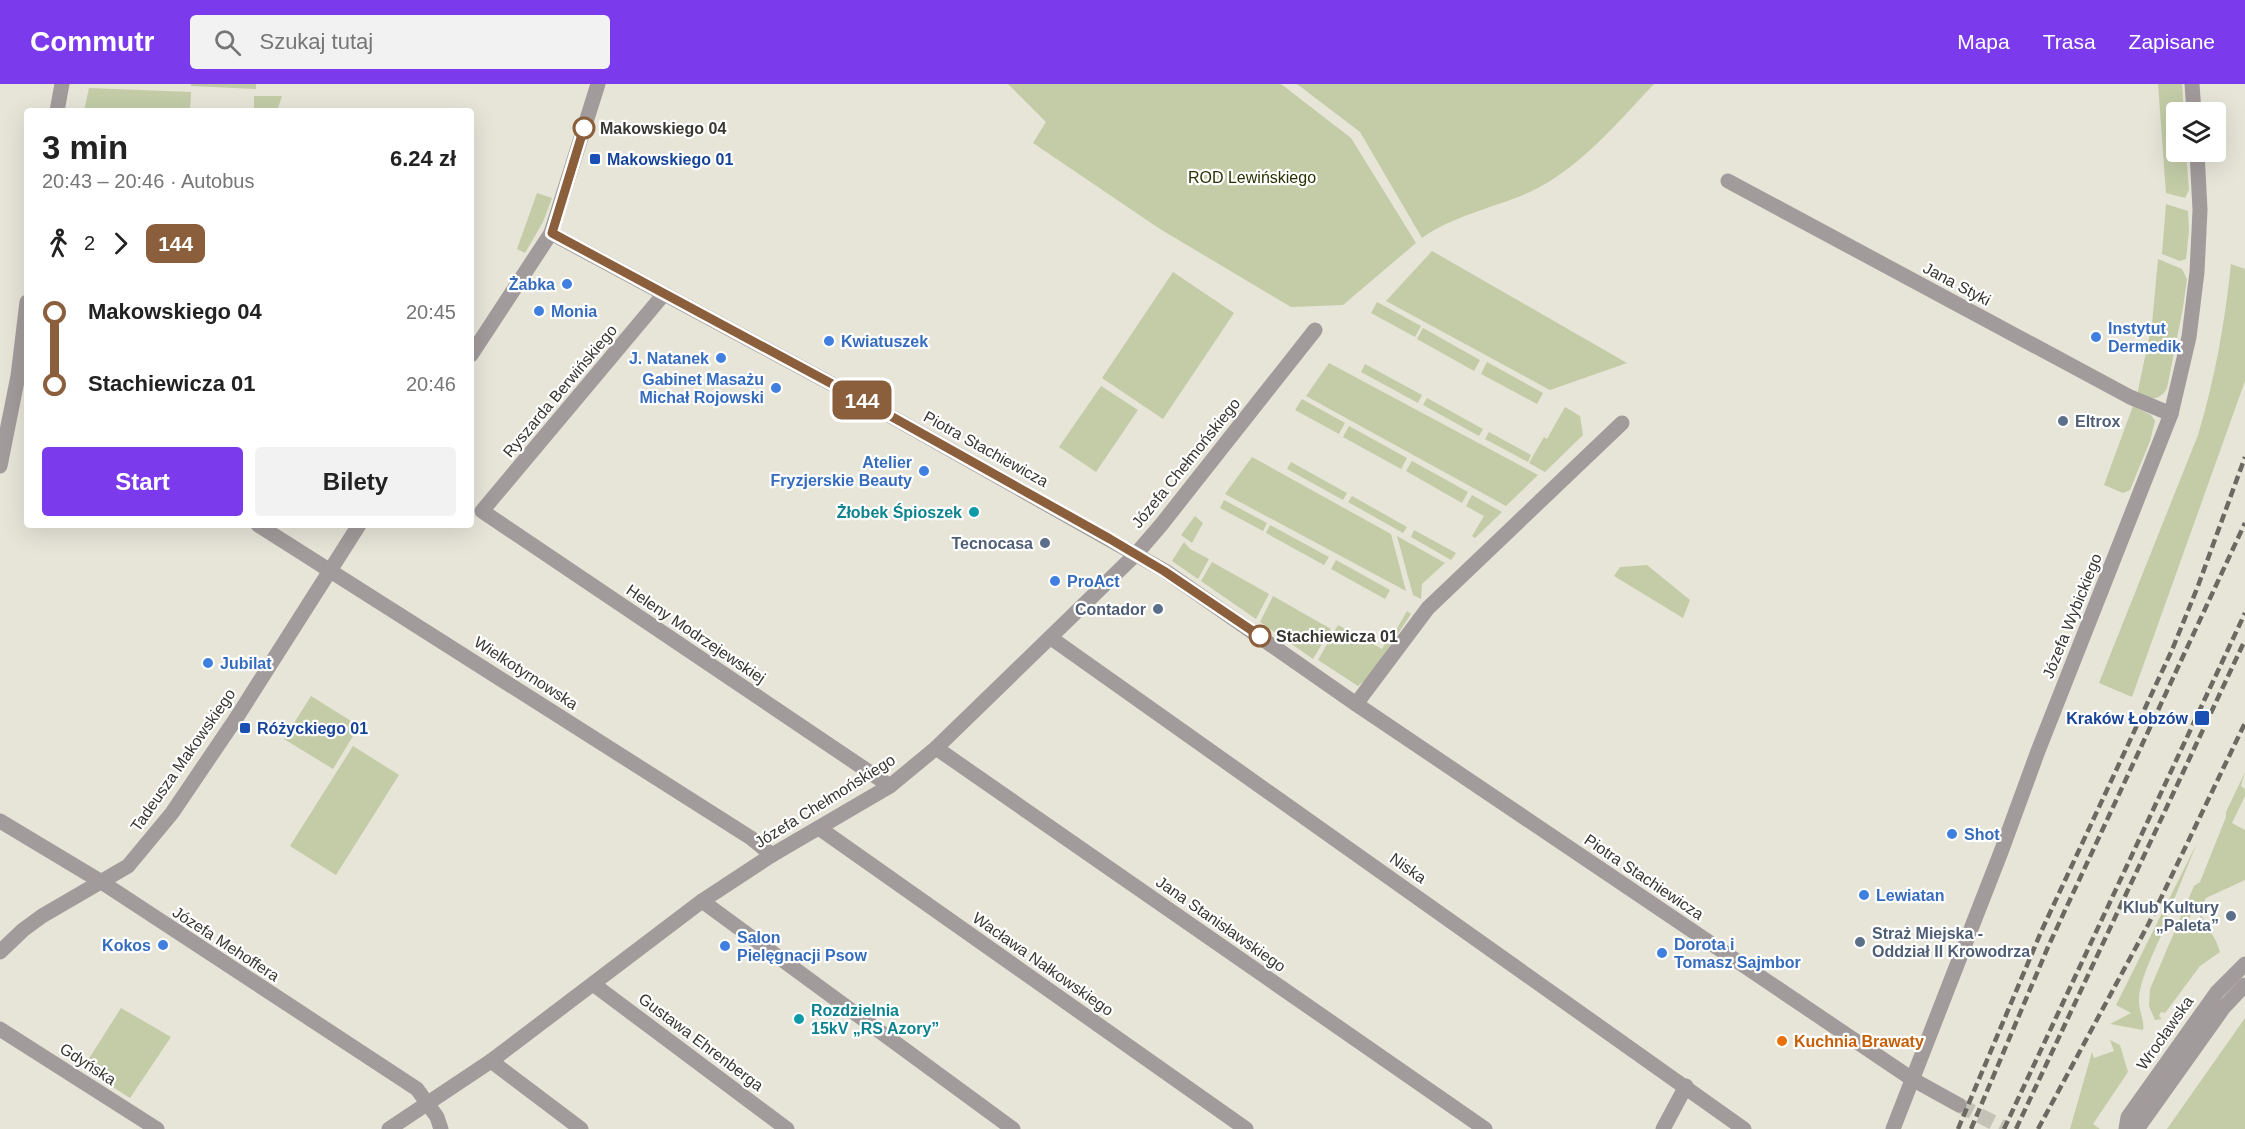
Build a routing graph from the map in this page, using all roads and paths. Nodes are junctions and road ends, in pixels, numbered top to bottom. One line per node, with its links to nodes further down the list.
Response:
1 (62, 84): 5 (street)
2 (598, 84): 8 (street)
3 (2192, 84): 4 (street)
4 (2193, 102)
5 (58, 108)
6 (2198, 162): 14 (street, Józefa Wybickiego)
7 (1728, 181): 14 (street, Jana Styki)
8 (552, 233): 9 (street, Piotra Stachiewicza); 11 (street)
9 (664, 294): 17 (street, Ryszarda Berwińskiego); 20 (street, Piotra Stachiewicza)
10 (1315, 330): 20 (street, Józefa Chełmońskiego)
11 (474, 350)
12 (24, 360): 13 (street)
13 (23, 379): 16 (street)
14 (2171, 414): 37 (street, Józefa Wybickiego)
15 (1622, 423): 23 (street)
16 (0, 465)
17 (482, 510): 25 (street, Heleny Modrzejewskiej)
18 (263, 528): 21 (street, Wielkotyrnowska)
19 (358, 528): 21 (street, Tadeusza Makowskiego)
20 (1136, 554): 22 (street, Józefa Chełmońskiego); 23 (street, Piotra Stachiewicza)
21 (330, 570): 28 (street, Wielkotyrnowska); 29 (street, Tadeusza Makowskiego)
22 (1051, 638): 24 (street, Józefa Chełmońskiego); 38 (street, Niska)
23 (1356, 704): 37 (street, Piotra Stachiewicza)
24 (936, 748): 25 (street, Józefa Chełmońskiego); 48 (street, Jana Stanisławskiego)
25 (890, 786): 27 (street, Józefa Chełmońskiego)
26 (0, 821): 29 (street, Józefa Mehoffera)
27 (819, 828): 28 (street, Józefa Chełmońskiego); 47 (street, Wacława Nałkowskiego)
28 (772, 855): 30 (street, Józefa Chełmońskiego)
29 (100, 881): 31 (street, Tadeusza Makowskiego); 39 (street, Józefa Mehoffera)
30 (702, 901): 33 (street, Józefa Chełmońskiego); 46 (street)
31 (0, 952)
32 (2245, 964): 52 (street, Wrocławska)
33 (593, 984): 36 (street, Józefa Chełmońskiego); 45 (street, Gustawa Ehrenberga)
34 (2245, 985): 53 (street, Wrocławska)
35 (0, 1029): 41 (street, Gdyńska)
36 (490, 1061): 39 (street, Józefa Chełmońskiego); 44 (street)
37 (1912, 1079): 40 (street); 51 (street, Józefa Wybickiego)
38 (1686, 1086): 49 (street); 50 (street, Niska)
39 (428, 1103): 42 (street, Józefa Chełmońskiego); 43 (street, Józefa Mehoffera)
40 (1959, 1105)
41 (157, 1129)
42 (389, 1129)
43 (441, 1129)
44 (581, 1129)
45 (787, 1129)
46 (1013, 1129)
47 (1246, 1129)
48 (1485, 1129)
49 (1663, 1129)
50 (1744, 1129)
51 (1893, 1129)
52 (2126, 1129)
53 (2135, 1129)

